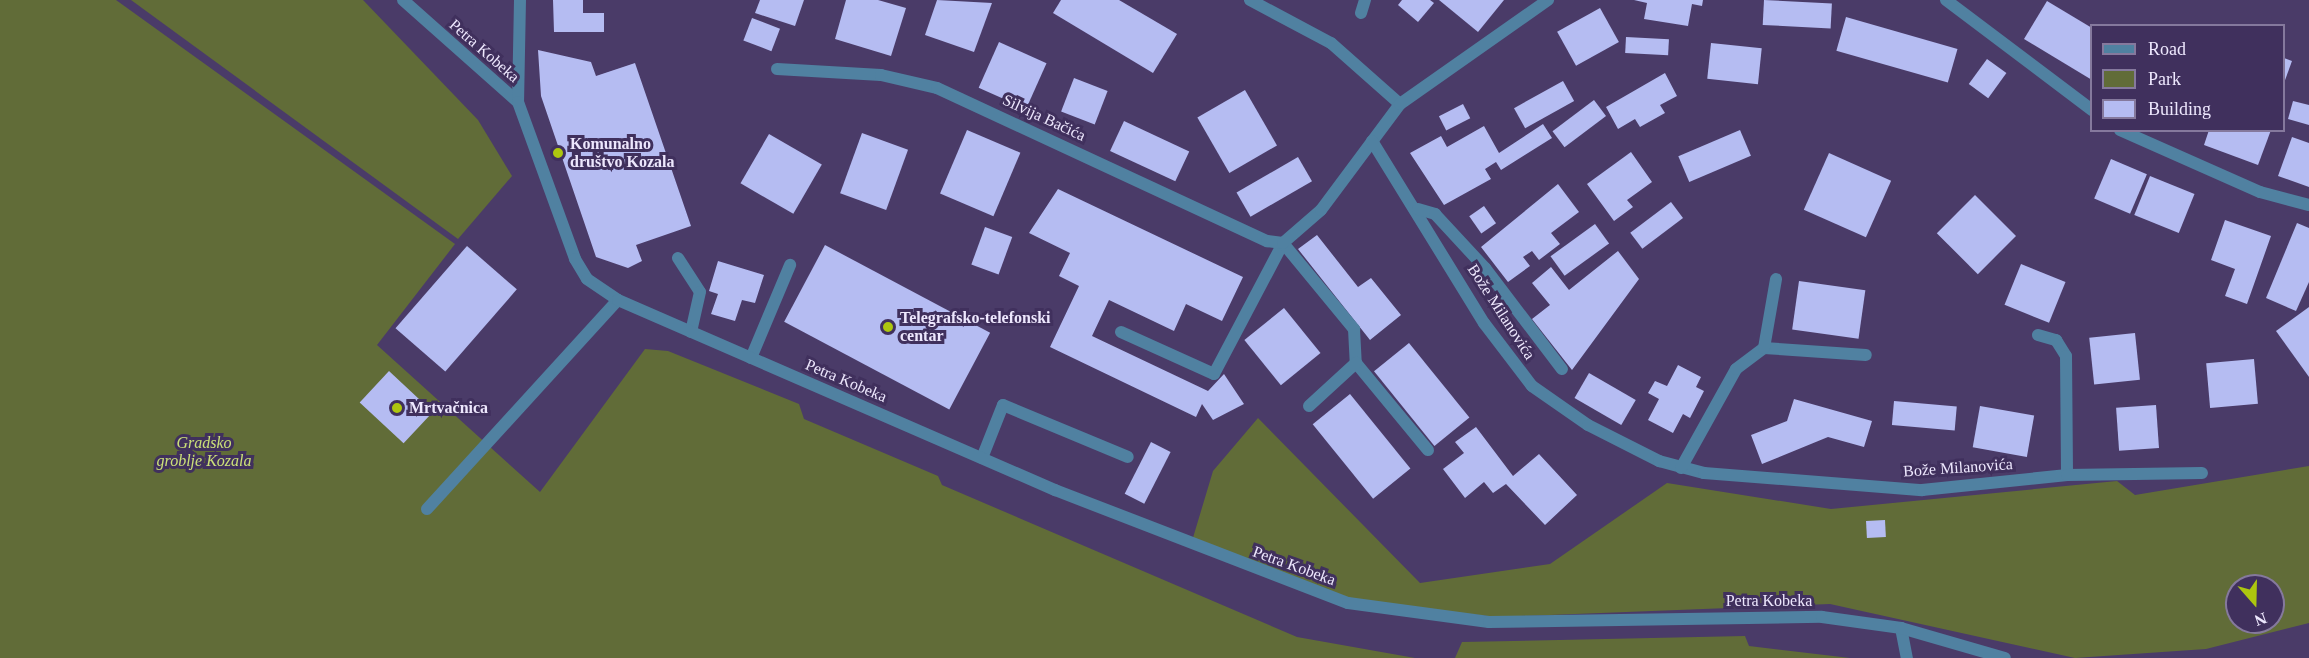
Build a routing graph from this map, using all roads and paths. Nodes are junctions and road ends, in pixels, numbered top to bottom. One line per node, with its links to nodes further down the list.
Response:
1 (403, 0): 9 (street, Petra Kobeka)
2 (520, 0): 9 (street, Petra Kobeka)
3 (1250, 0): 10 (street)
4 (1365, 0): 7 (street)
5 (1548, 0): 10 (street)
6 (1946, 0): 11 (street)
7 (1361, 13)
8 (777, 69): 16 (street, Silvija Bačića)
9 (518, 102): 20 (street, Petra Kobeka)
10 (1400, 104): 13 (street)
11 (2090, 109)
12 (2124, 132): 14 (street)
13 (1372, 141): 15 (street, Bože Milanovića); 16 (street)
14 (2309, 205)
15 (1418, 209): 28 (street); 33 (street, Bože Milanovića)
16 (1283, 243): 22 (street); 27 (street)
17 (678, 258): 21 (street)
18 (790, 265): 26 (street)
19 (1776, 279): 24 (street)
20 (618, 300): 21 (street, Petra Kobeka); 36 (street)
21 (691, 332): 26 (street, Petra Kobeka)
22 (1120, 332)
23 (2038, 335): 35 (street)
24 (1764, 348): 25 (street); 33 (street)
25 (1866, 355)
26 (751, 358): 32 (street, Petra Kobeka)
27 (1356, 363): 29 (street); 30 (street)
28 (1562, 369)
29 (1309, 406)
30 (1428, 450)
31 (1128, 457): 32 (street)
32 (982, 458): 37 (street, Petra Kobeka)
33 (1681, 468): 35 (street, Bože Milanovića)
34 (2202, 473): 35 (street, Bože Milanovića)
35 (2067, 475)
36 (427, 509)
37 (1901, 628): 38 (street); 39 (street, Petra Kobeka)
38 (1907, 658)
39 (2005, 658)

